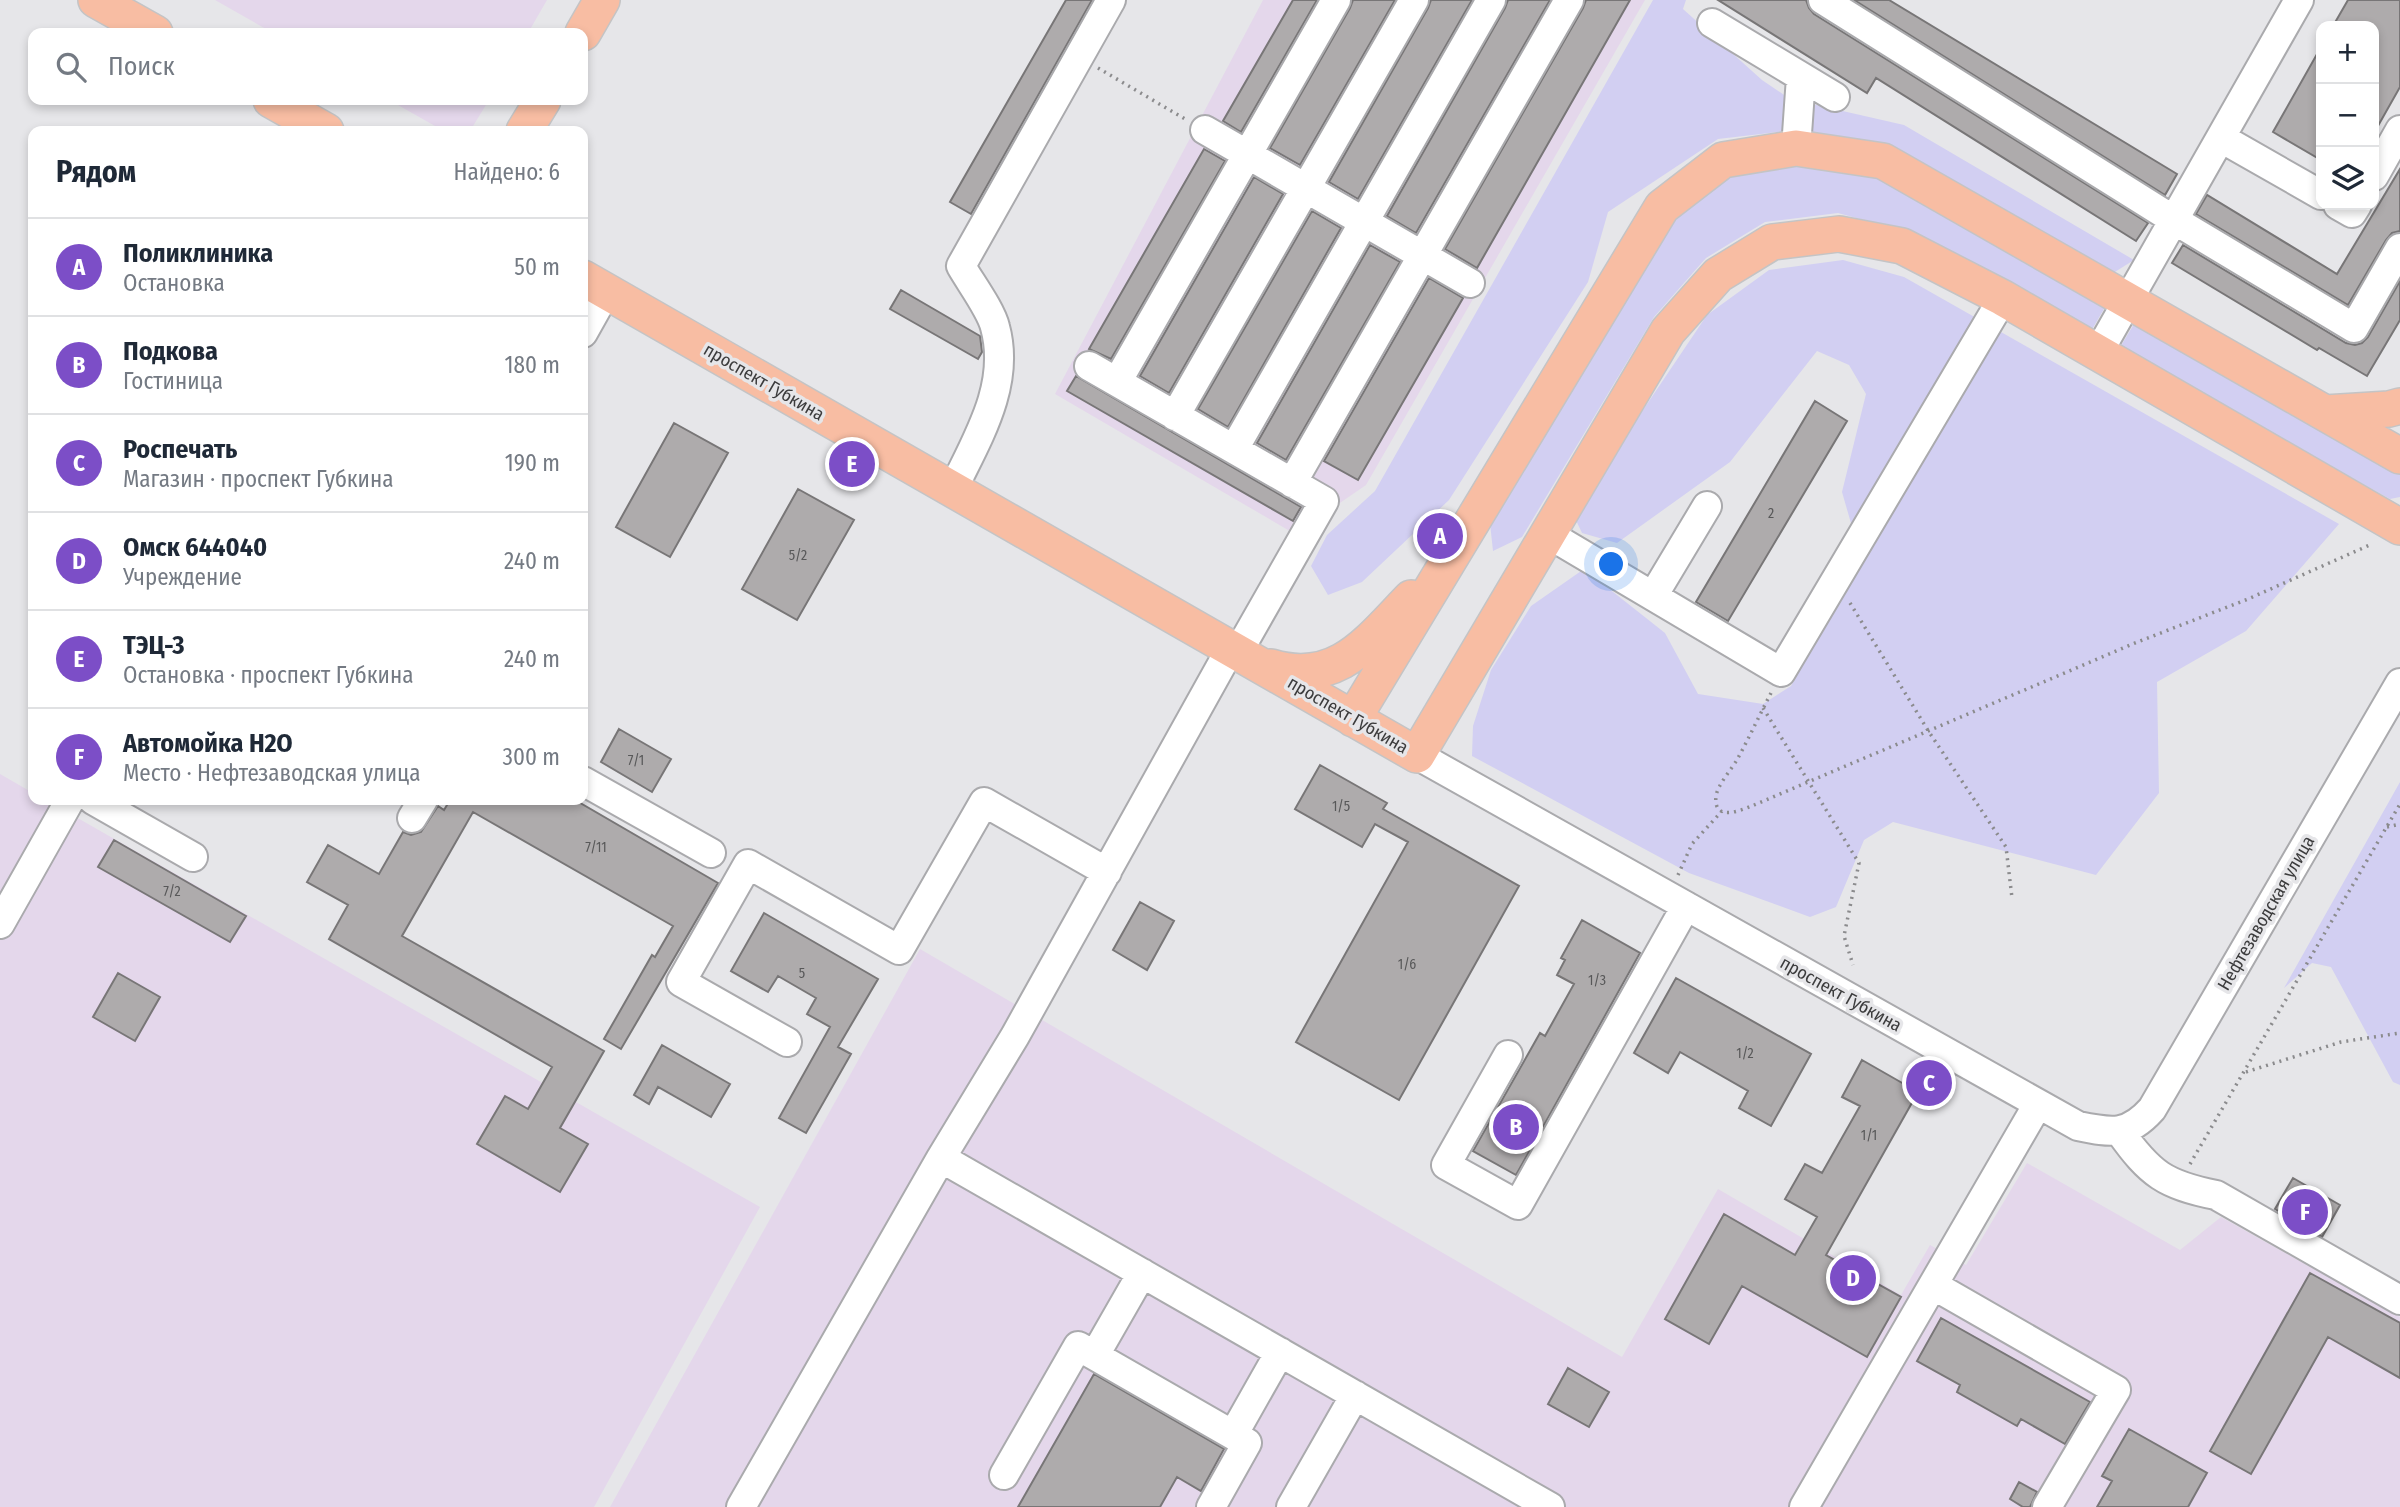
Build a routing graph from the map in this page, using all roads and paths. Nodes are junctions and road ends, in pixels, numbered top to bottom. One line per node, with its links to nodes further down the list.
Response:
1 (96, 0): 11 (main road)
2 (602, 0): 12 (main road)
3 (1111, 0): 13 (street)
4 (1336, 0): 24 (street)
5 (1414, 0): 26 (street)
6 (1491, 0): 29 (street)
7 (1569, 0): 31 (street)
8 (1823, 0): 28 (street)
9 (2299, 0): 22 (street)
10 (1712, 23): 14 (street)
11 (146, 28)
12 (586, 28)
13 (1079, 57): 20 (path); 46 (street)
14 (1801, 77): 15 (street); 23 (street)
15 (1835, 97)
16 (280, 105): 18 (main road)
17 (540, 105): 19 (main road)
18 (317, 126)
19 (527, 126)
20 (1205, 130): 24 (street)
21 (2400, 130): 25 (street)
22 (2221, 138): 27 (street); 28 (street)
23 (1796, 148): 35 (main road); 50 (main road)
24 (1248, 155): 26 (street); 39 (street)
25 (2379, 167)
26 (1306, 188): 29 (street); 42 (street)
27 (2316, 192)
28 (2174, 220): 30 (street); 35 (street)
29 (1364, 222): 31 (street); 43 (street)
30 (2400, 248)
31 (1423, 256): 32 (street); 45 (street)
32 (1470, 283)
33 (595, 285): 36 (street); 46 (main road, проспект Губкина)
34 (2003, 298): 37 (main road); 49 (main road); 51 (street)
35 (2127, 300): 37 (street); 41 (main road)
36 (588, 313)
37 (2098, 353): 48 (main road)
38 (1089, 366): 39 (street)
39 (1117, 382): 42 (street)
40 (2400, 406): 41 (main road)
41 (2325, 413): 44 (main road)
42 (1175, 416): 43 (street)
43 (1234, 449): 45 (street)
44 (2400, 456)
45 (1292, 483): 53 (street)
46 (953, 489): 53 (main road, проспект Губкина)
47 (1707, 506): 52 (street)
48 (2398, 526): 58 (path)
49 (1548, 534): 52 (street); 59 (main road)
50 (1450, 558): 53 (main road); 57 (main road)
51 (1836, 580): 54 (street); 58 (path)
52 (1653, 596): 54 (street)
53 (1241, 654): 57 (main road, проспект Губкина); 70 (street)
54 (1781, 672): 56 (path)
55 (2400, 683): 80 (street, Нефтезаводская улица)
56 (1763, 708): 60 (path); 65 (path)
57 (1353, 719): 59 (main road, проспект Губкина)
58 (1929, 732): 60 (path); 71 (path)
59 (1417, 755): 72 (street, проспект Губкина)
60 (1809, 782): 65 (path); 74 (path)
61 (588, 784): 68 (street)
62 (2400, 804): 67 (path)
63 (67, 805): 73 (street)
64 (102, 805): 69 (street)
65 (1722, 811): 72 (path)
66 (2400, 824): 67 (path)
67 (2388, 827): 78 (path)
68 (711, 853)
69 (193, 857)
70 (1107, 872): 76 (street); 81 (street)
71 (2012, 898)
72 (1677, 901): 77 (street); 79 (street, проспект Губкина)
73 (0, 924)
74 (1853, 965)
75 (2400, 1033): 78 (path)
76 (787, 1042)
77 (1508, 1055)
78 (2244, 1072): 82 (path)
79 (2038, 1104): 80 (street, проспект Губкина); 84 (street)
80 (2120, 1132): 82 (street)
81 (940, 1157): 83 (street); 91 (street)
82 (2161, 1178): 85 (street)
83 (1142, 1273): 86 (street); 87 (street)
84 (1933, 1285): 95 (street); 96 (street)
85 (2400, 1300)
86 (1280, 1352): 88 (street); 89 (street)
87 (1095, 1355): 89 (street); 90 (street)
88 (1355, 1395): 93 (street); 94 (street)
89 (1233, 1435): 92 (street)
90 (1004, 1475)
91 (741, 1507)
92 (1211, 1507)
93 (1291, 1507)
94 (1550, 1507)
95 (1804, 1507)
96 (2047, 1507)

